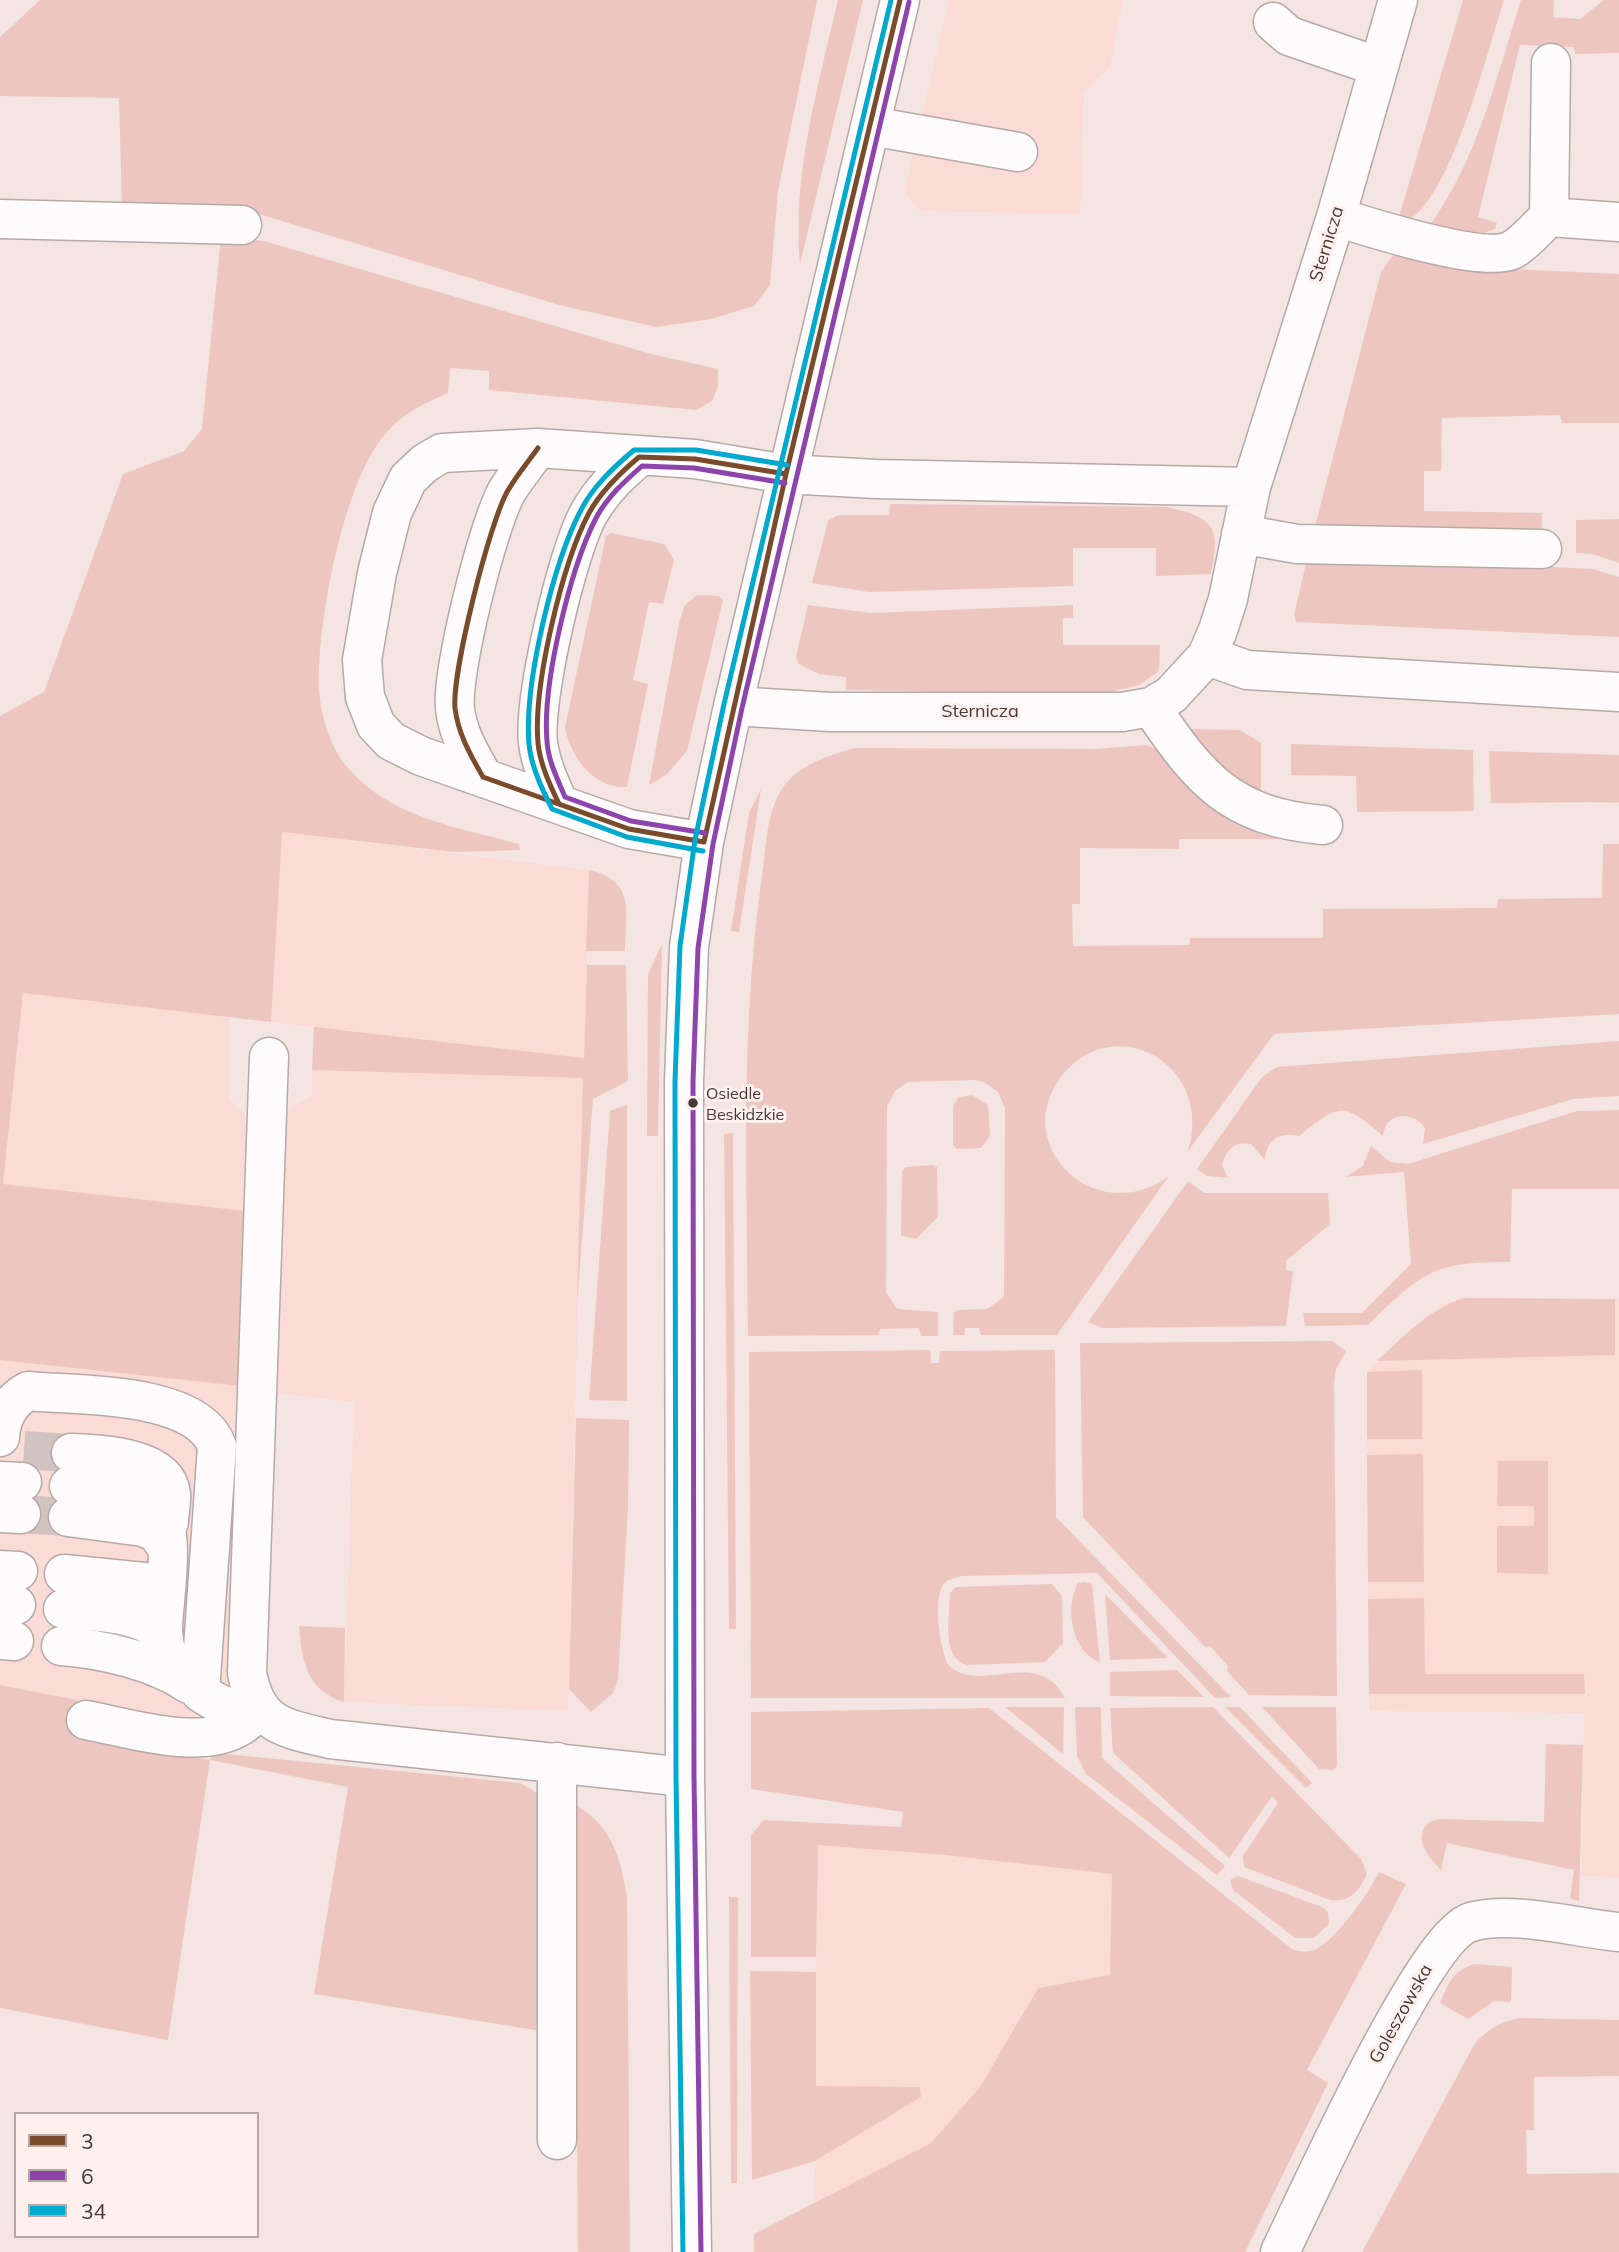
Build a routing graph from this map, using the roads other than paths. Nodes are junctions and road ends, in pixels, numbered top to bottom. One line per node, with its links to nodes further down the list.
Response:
1 (900, 0): 6 (street)
2 (1398, 0): 5 (street, Sternicza)
3 (1273, 22): 5 (street)
4 (1551, 63): 9 (street)
5 (1379, 66): 8 (street, Sternicza)
6 (871, 126): 7 (street); 15 (street)
7 (1018, 152)
8 (1336, 217): 9 (street); 16 (street, Sternicza)
9 (1549, 217): 11 (street)
10 (0, 219): 12 (street)
11 (1619, 222)
12 (242, 225)
13 (538, 448): 14 (street); 23 (street); 23 (street)
14 (639, 457): 15 (street); 24 (street)
15 (786, 474): 16 (street); 21 (street)
16 (1251, 487): 17 (street, Sternicza)
17 (1241, 534): 18 (street); 19 (street, Sternicza)
18 (1542, 549)
19 (1207, 656): 20 (street); 22 (street, Sternicza)
20 (1619, 692)
21 (733, 706): 22 (street, Sternicza); 26 (street)
22 (1151, 707): 25 (street)
23 (484, 777): 24 (street)
24 (559, 804): 26 (street)
25 (1323, 825)
26 (704, 842): 35 (street)
27 (269, 1057): 32 (street)
28 (10, 1475): 31 (street)
29 (168, 1539): 29 (street); 30 (street)
30 (164, 1618): 31 (street); 31 (street)
31 (185, 1682): 32 (street)
32 (260, 1710): 33 (street); 34 (street)
33 (86, 1720)
34 (557, 1762): 35 (street); 37 (street)
35 (685, 1777): 38 (street)
36 (1619, 1933): 39 (street, Goleszowska)
37 (557, 2140)
38 (692, 2252)
39 (1280, 2252)

